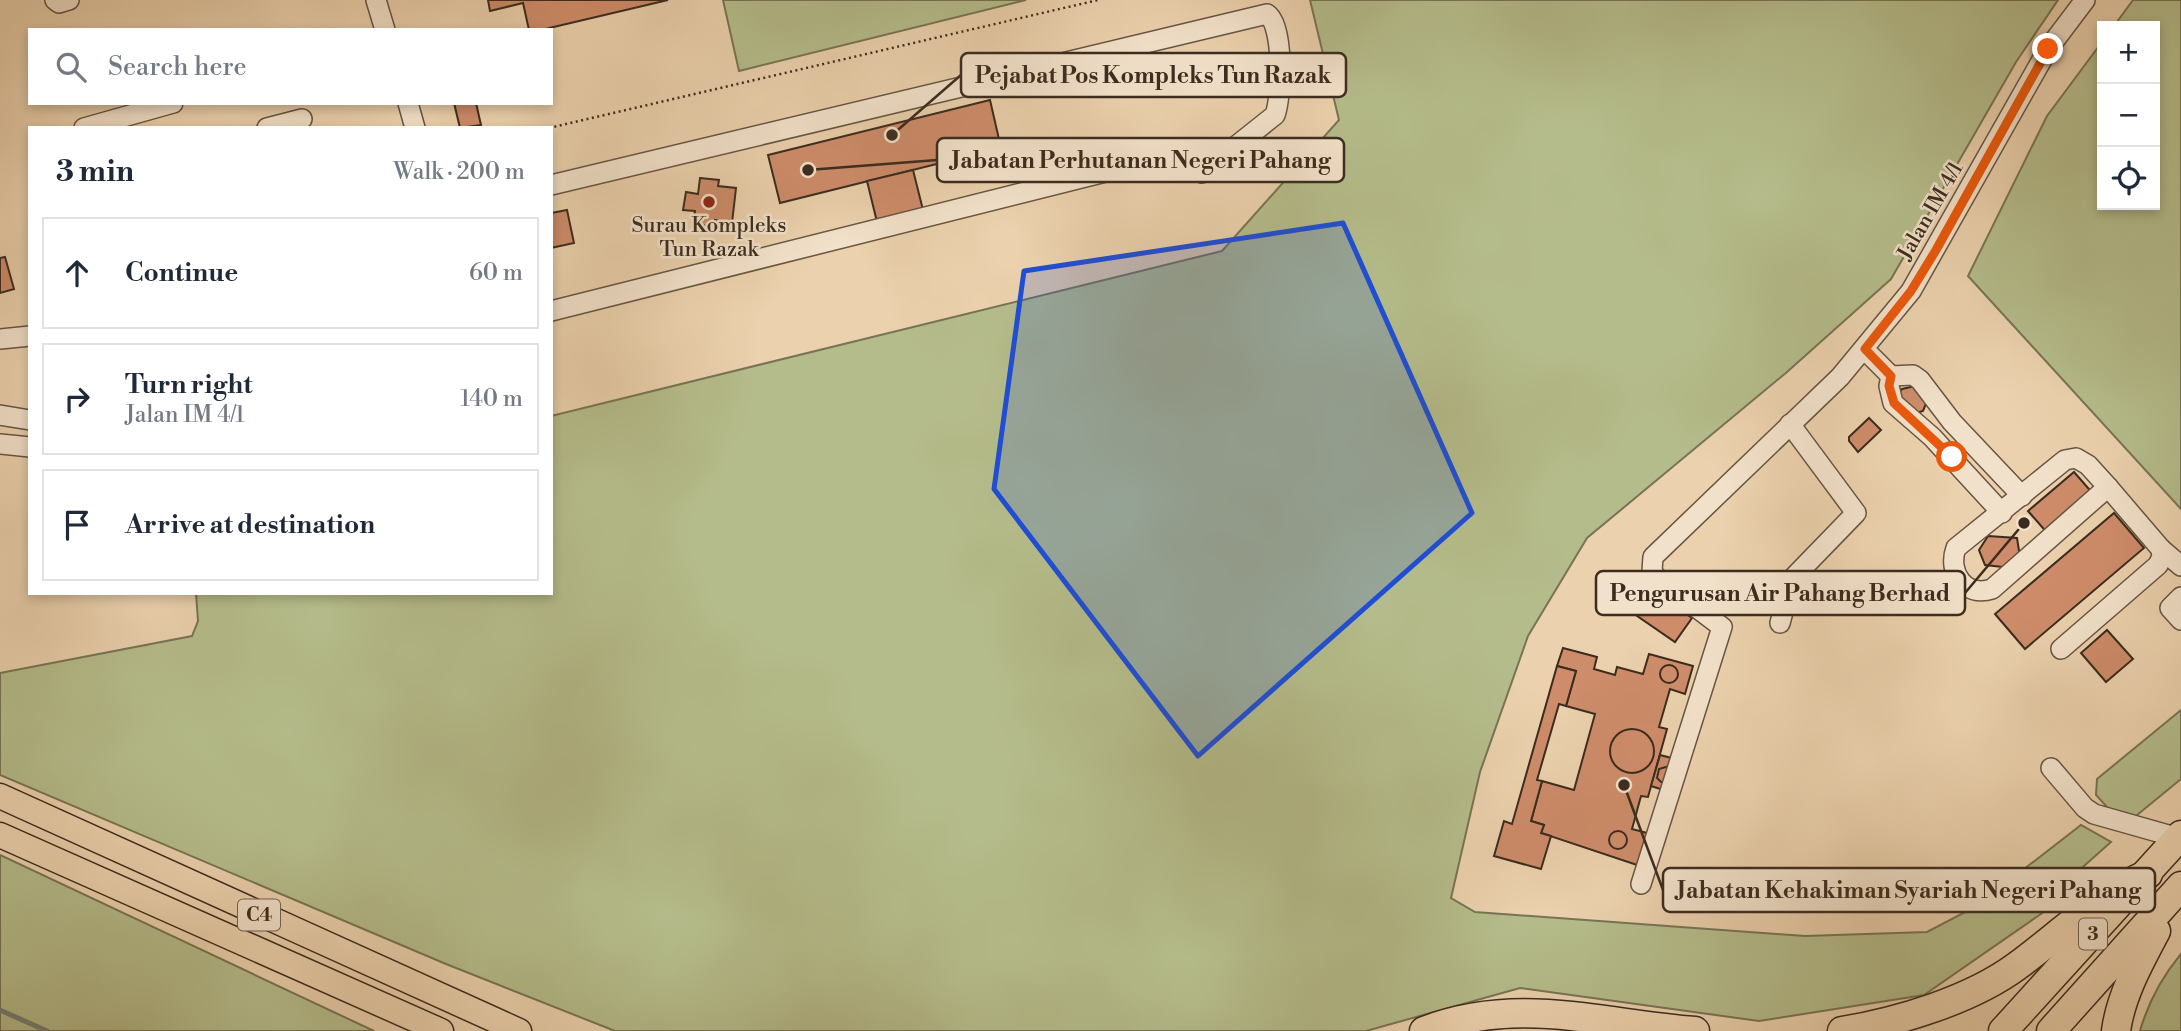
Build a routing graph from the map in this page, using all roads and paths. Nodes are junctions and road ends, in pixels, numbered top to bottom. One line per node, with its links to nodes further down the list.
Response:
1 (55, 0): 2 (street)
2 (69, 0)
3 (376, 0): 6 (street)
4 (1098, 0): 13 (path)
5 (2085, 0): 18 (street, Jalan IM 4/1)
6 (384, 28)
7 (166, 105): 10 (street)
8 (409, 105): 12 (street)
9 (301, 117): 11 (street)
10 (91, 126)
11 (273, 126)
12 (414, 126)
13 (553, 127)
14 (553, 185): 15 (street)
15 (553, 312)
16 (28, 337): 17 (street)
17 (0, 339)
18 (1865, 349): 19 (street); 22 (street, Jalan IM 4/1)
19 (1891, 376): 26 (street); 27 (street)
20 (0, 415): 21 (street)
21 (28, 420)
22 (1790, 424): 32 (street); 41 (street, Jalan IM 4/1)
23 (0, 444): 24 (street)
24 (28, 447)
25 (2108, 487): 26 (street); 27 (street); 28 (street)
26 (2022, 496): 27 (street)
27 (2002, 513)
28 (2161, 549): 29 (street); 33 (street)
29 (2181, 566)
30 (2181, 597): 31 (street)
31 (2181, 620)
32 (1780, 623)
33 (2061, 649)
34 (2051, 768): 37 (street)
35 (0, 796): 44 (main road, C4)
36 (0, 835): 39 (main road, C4)
37 (2180, 836): 40 (highway, 3)
38 (0, 843): 39 (main road)
39 (34, 850): 43 (main road, C4)
40 (2148, 874): 47 (highway); 48 (highway, 3)
41 (1641, 884)
42 (2178, 890): 49 (highway, 3); 50 (highway)
43 (441, 1031)
44 (519, 1031)
45 (1424, 1031): 46 (highway)
46 (1695, 1031)
47 (1842, 1031)
48 (2003, 1031)
49 (2051, 1031)
50 (2116, 1031)

